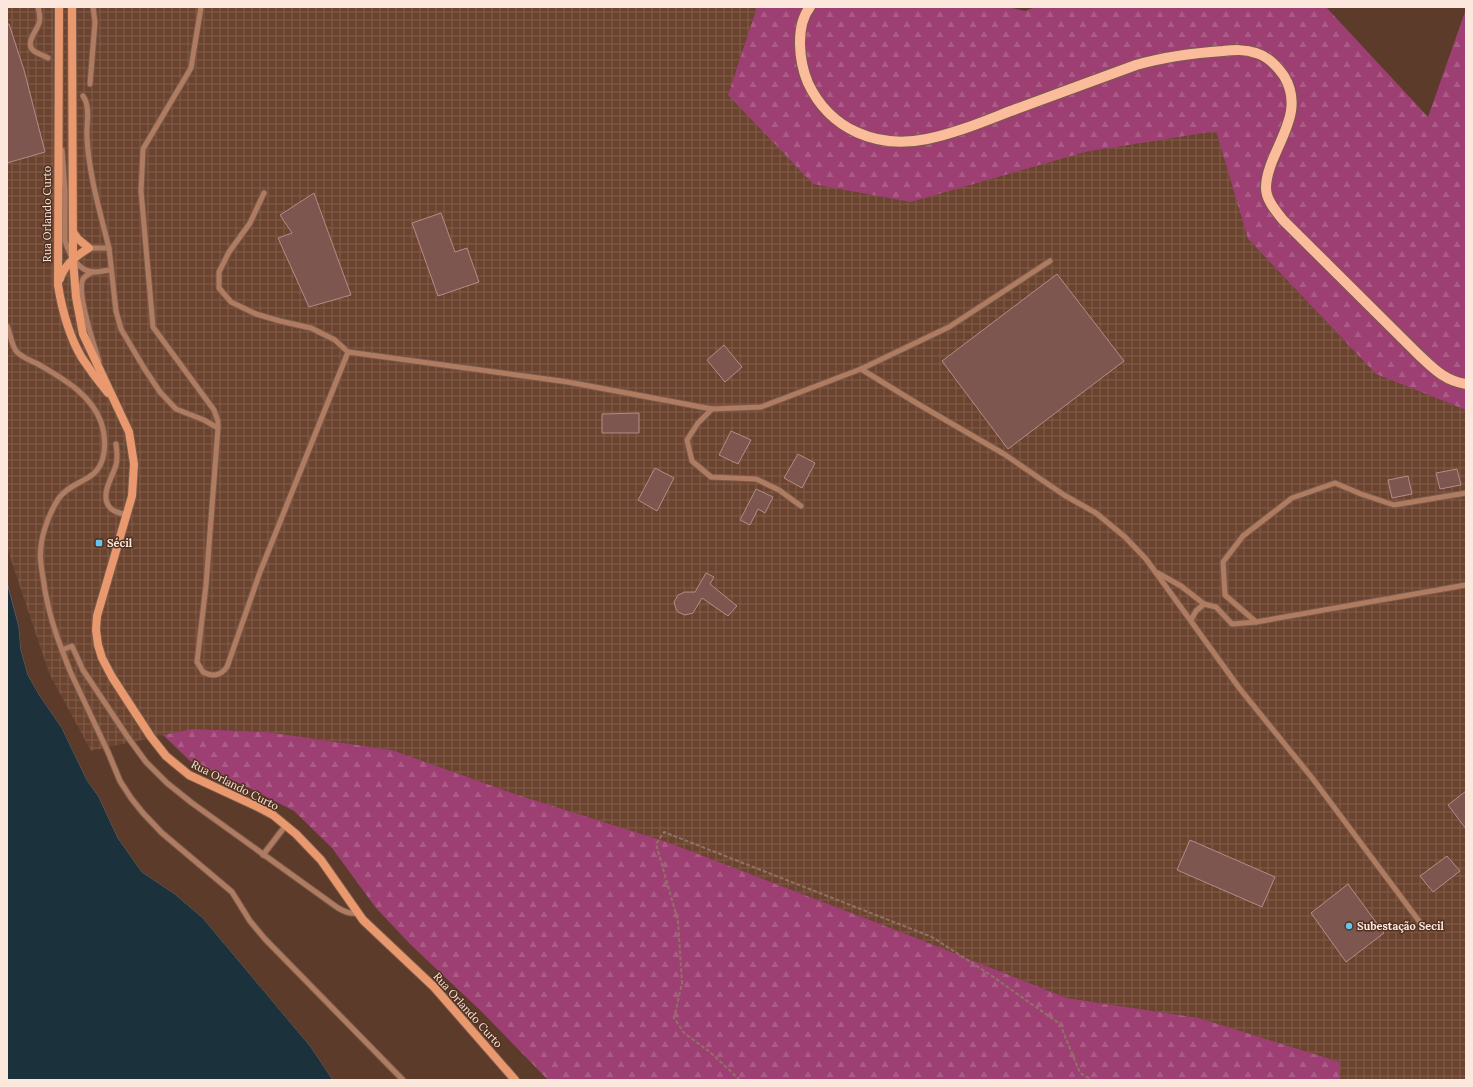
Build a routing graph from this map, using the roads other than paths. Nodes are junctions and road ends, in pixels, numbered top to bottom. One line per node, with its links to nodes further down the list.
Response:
1 (38, 7): 7 (lane)
2 (59, 7): 10 (main road, Rua Orlando Curto)
3 (72, 7): 12 (main road, Rua Orlando Curto)
4 (93, 7): 8 (lane)
5 (201, 7): 27 (lane)
6 (810, 7): 24 (main road)
7 (48, 58)
8 (90, 84)
9 (83, 96): 14 (lane)
10 (59, 110): 15 (lane); 19 (main road, Rua Orlando Curto)
11 (264, 193): 21 (lane)
12 (73, 232): 13 (main road); 15 (main road, Rua Orlando Curto)
13 (89, 248): 14 (lane); 15 (main road)
14 (109, 248): 17 (lane)
15 (73, 260): 18 (lane); 19 (main road); 23 (main road, Rua Orlando Curto)
16 (1050, 261): 22 (lane)
17 (111, 270): 18 (lane); 27 (lane)
18 (93, 272): 23 (lane)
19 (58, 285): 25 (main road, Rua Orlando Curto)
20 (7, 326): 37 (lane)
21 (348, 352): 26 (lane); 27 (lane)
22 (861, 369): 26 (lane); 32 (lane)
23 (104, 375): 25 (main road, Rua Orlando Curto)
24 (1466, 384)
25 (116, 405): 31 (main road, Rua Orlando Curto)
26 (712, 409): 30 (lane)
27 (218, 428)
28 (116, 444): 31 (lane)
29 (1466, 493): 36 (lane)
30 (801, 506)
31 (126, 515): 38 (main road, Rua Orlando Curto)
32 (1155, 572): 34 (lane); 35 (lane)
33 (1466, 584): 36 (lane)
34 (1204, 604): 35 (lane); 36 (lane)
35 (1191, 620): 41 (lane)
36 (1256, 622)
37 (62, 650): 39 (lane); 42 (lane)
38 (286, 825): 39 (lane); 40 (main road, Rua Orlando Curto)
39 (263, 855): 40 (lane)
40 (358, 913): 43 (main road, Rua Orlando Curto)
41 (1422, 925)
42 (403, 1080)
43 (515, 1080)

